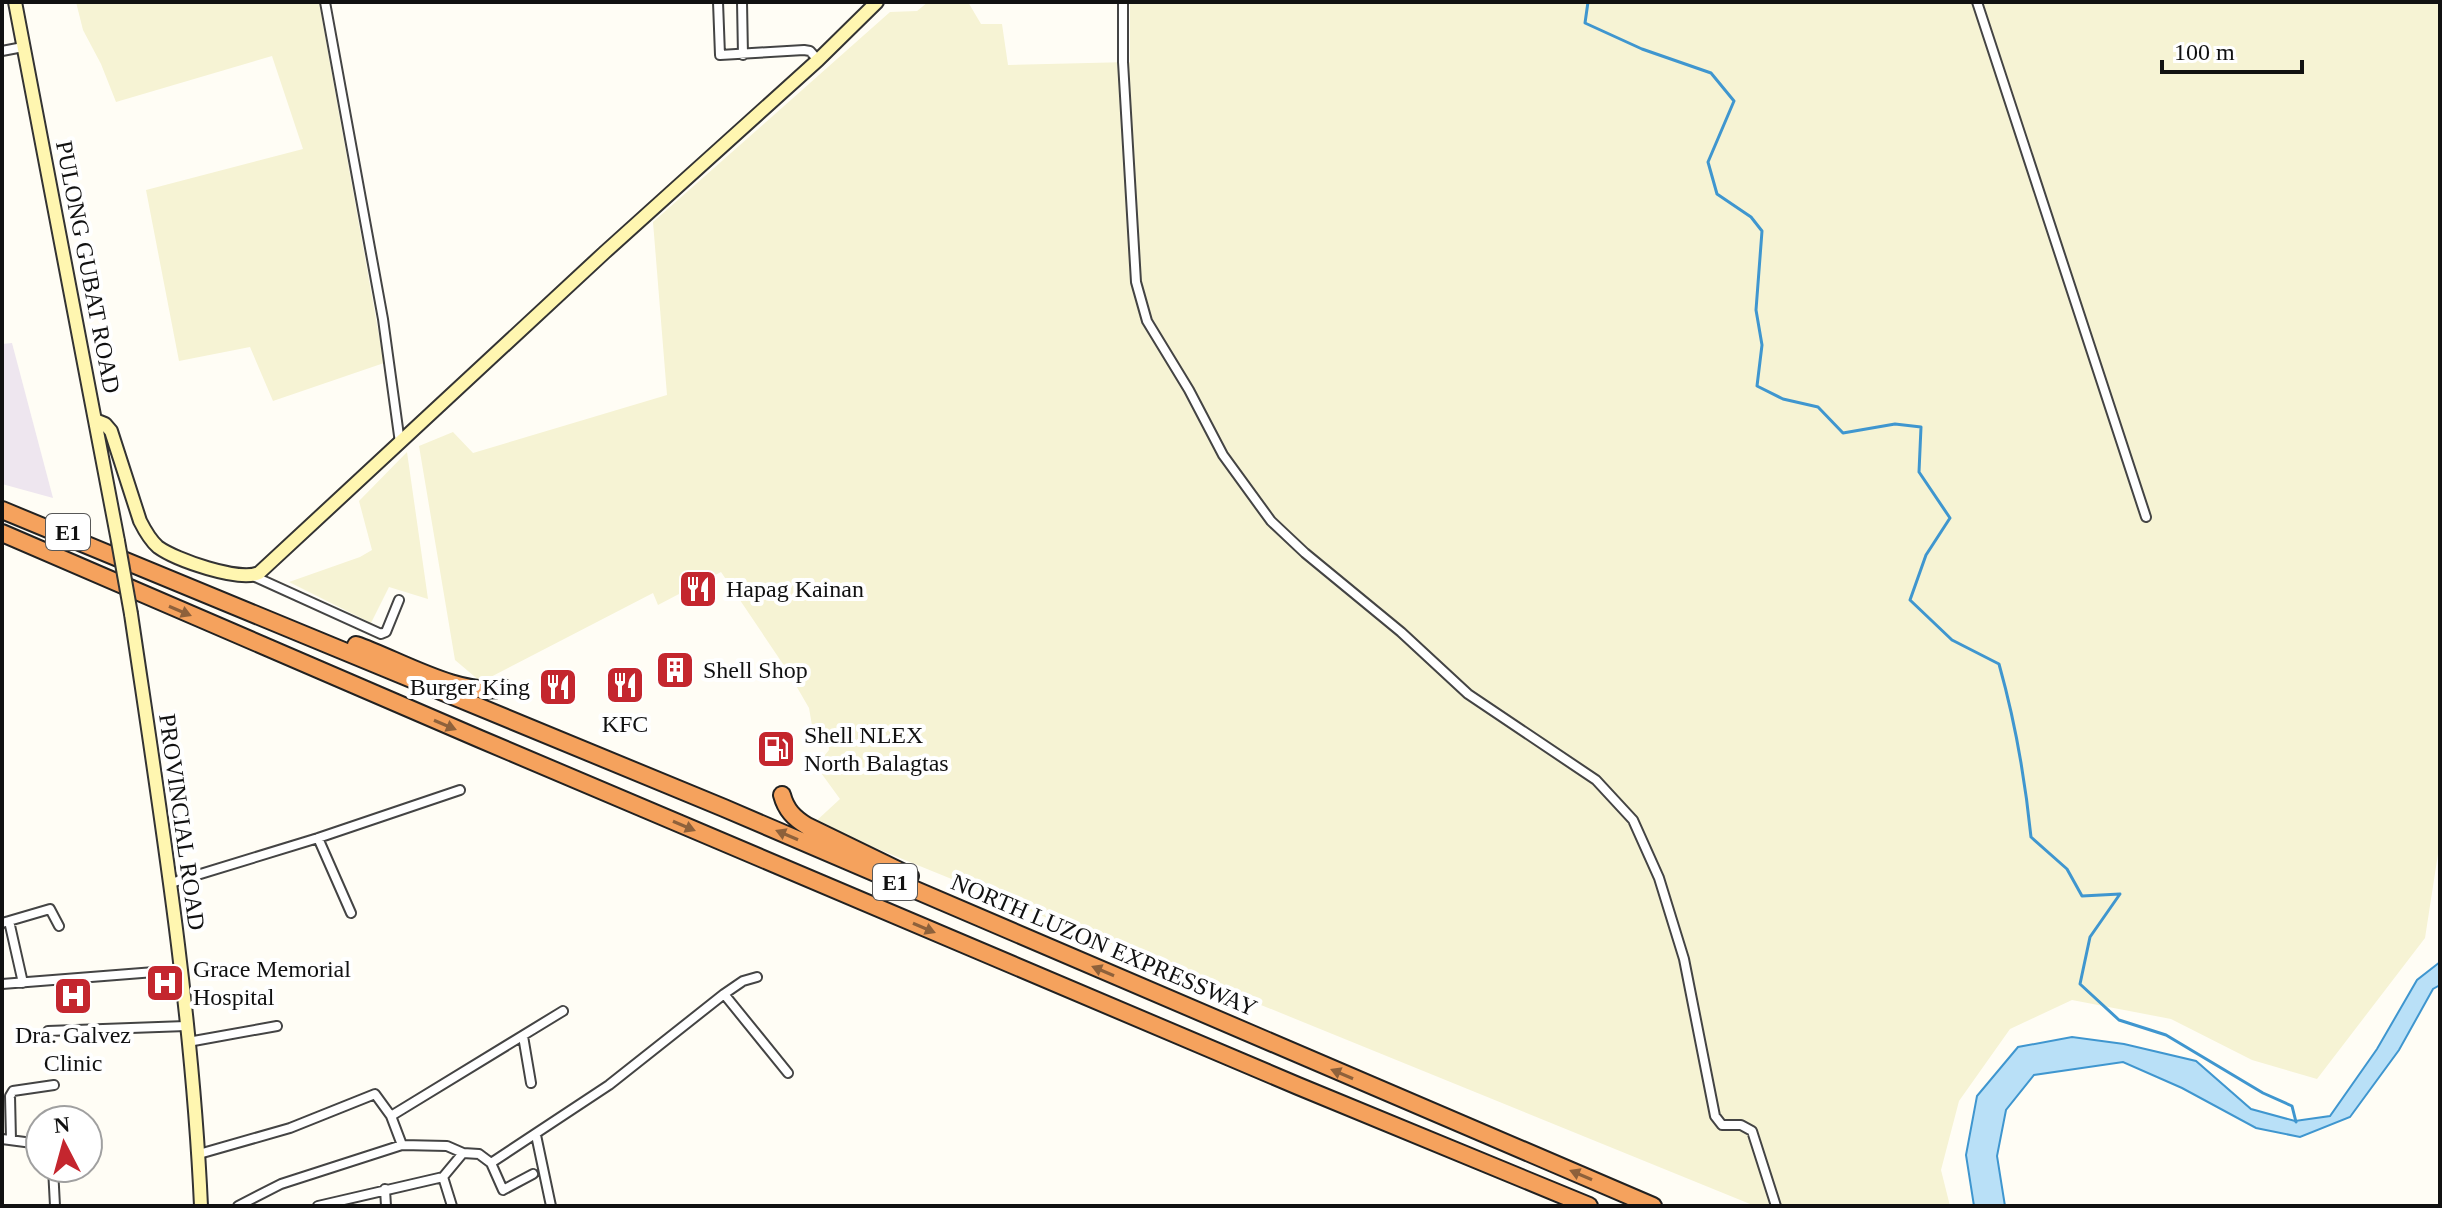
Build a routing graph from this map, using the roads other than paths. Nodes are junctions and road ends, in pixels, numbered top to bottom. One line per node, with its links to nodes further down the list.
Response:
1 (15, 2): 8 (main road, PULONG GUBAT ROAD)
2 (325, 2): 13 (street)
3 (718, 2): 10 (street)
4 (742, 2): 10 (street)
5 (877, 2): 11 (main road)
6 (1123, 2): 68 (street)
7 (1977, 2): 16 (street)
8 (23, 47): 9 (street); 12 (main road, PULONG GUBAT ROAD)
9 (2, 51)
10 (743, 55): 11 (street)
11 (818, 60): 13 (main road)
12 (95, 420): 18 (main road, PULONG GUBAT ROAD); 21 (main road)
13 (400, 443): 21 (main road)
14 (2, 501): 20 (highway, E1)
15 (2, 510): 20 (highway, NORTH LUZON EXPRESSWAY / E1)
16 (2146, 517)
17 (2, 533): 22 (highway, E1)
18 (118, 541): 29 (main road, PROVINCIAL ROAD, bridge)
19 (2, 543): 22 (highway, E1)
20 (135, 563): 23 (highway, NORTH LUZON EXPRESSWAY / E1)
21 (253, 576): 24 (street)
22 (109, 581): 66 (highway, E1, one-way to 66)
23 (206, 593): 25 (highway); 33 (highway, NORTH LUZON EXPRESSWAY / E1, one-way to 23)
24 (399, 600)
25 (503, 688)
26 (460, 790): 28 (street)
27 (782, 795): 33 (highway)
28 (318, 838): 29 (street); 30 (street)
29 (171, 883): 34 (main road, PROVINCIAL ROAD)
30 (351, 913)
31 (5, 922): 32 (street); 36 (street)
32 (59, 926)
33 (1054, 950): 67 (highway, NORTH LUZON EXPRESSWAY / E1, one-way to 33)
34 (180, 970): 36 (street); 40 (main road, PROVINCIAL ROAD)
35 (757, 977): 38 (street)
36 (23, 983): 37 (street)
37 (2, 984)
38 (724, 994): 45 (street); 49 (street)
39 (563, 1011): 43 (street)
40 (186, 1026): 42 (street); 44 (main road, PROVINCIAL ROAD)
41 (277, 1026): 44 (street)
42 (48, 1031)
43 (523, 1036): 46 (street); 48 (street)
44 (188, 1042): 53 (main road, PROVINCIAL ROAD)
45 (788, 1073)
46 (531, 1083)
47 (54, 1085): 50 (street)
48 (391, 1116): 51 (street); 53 (street)
49 (536, 1135): 54 (street); 65 (street)
50 (6, 1140)
51 (402, 1145): 52 (street); 61 (street)
52 (463, 1153): 54 (street); 56 (street)
53 (199, 1154): 60 (main road, PROVINCIAL ROAD)
54 (491, 1163): 55 (street)
55 (533, 1174)
56 (443, 1177): 58 (street); 64 (street)
57 (54, 1184): 59 (street)
58 (385, 1189): 62 (street); 63 (street)
59 (55, 1206)
60 (201, 1206)
61 (238, 1206)
62 (318, 1206)
63 (386, 1206)
64 (452, 1206)
65 (551, 1206)
66 (1589, 1206)
67 (1653, 1206)
68 (1776, 1206)

